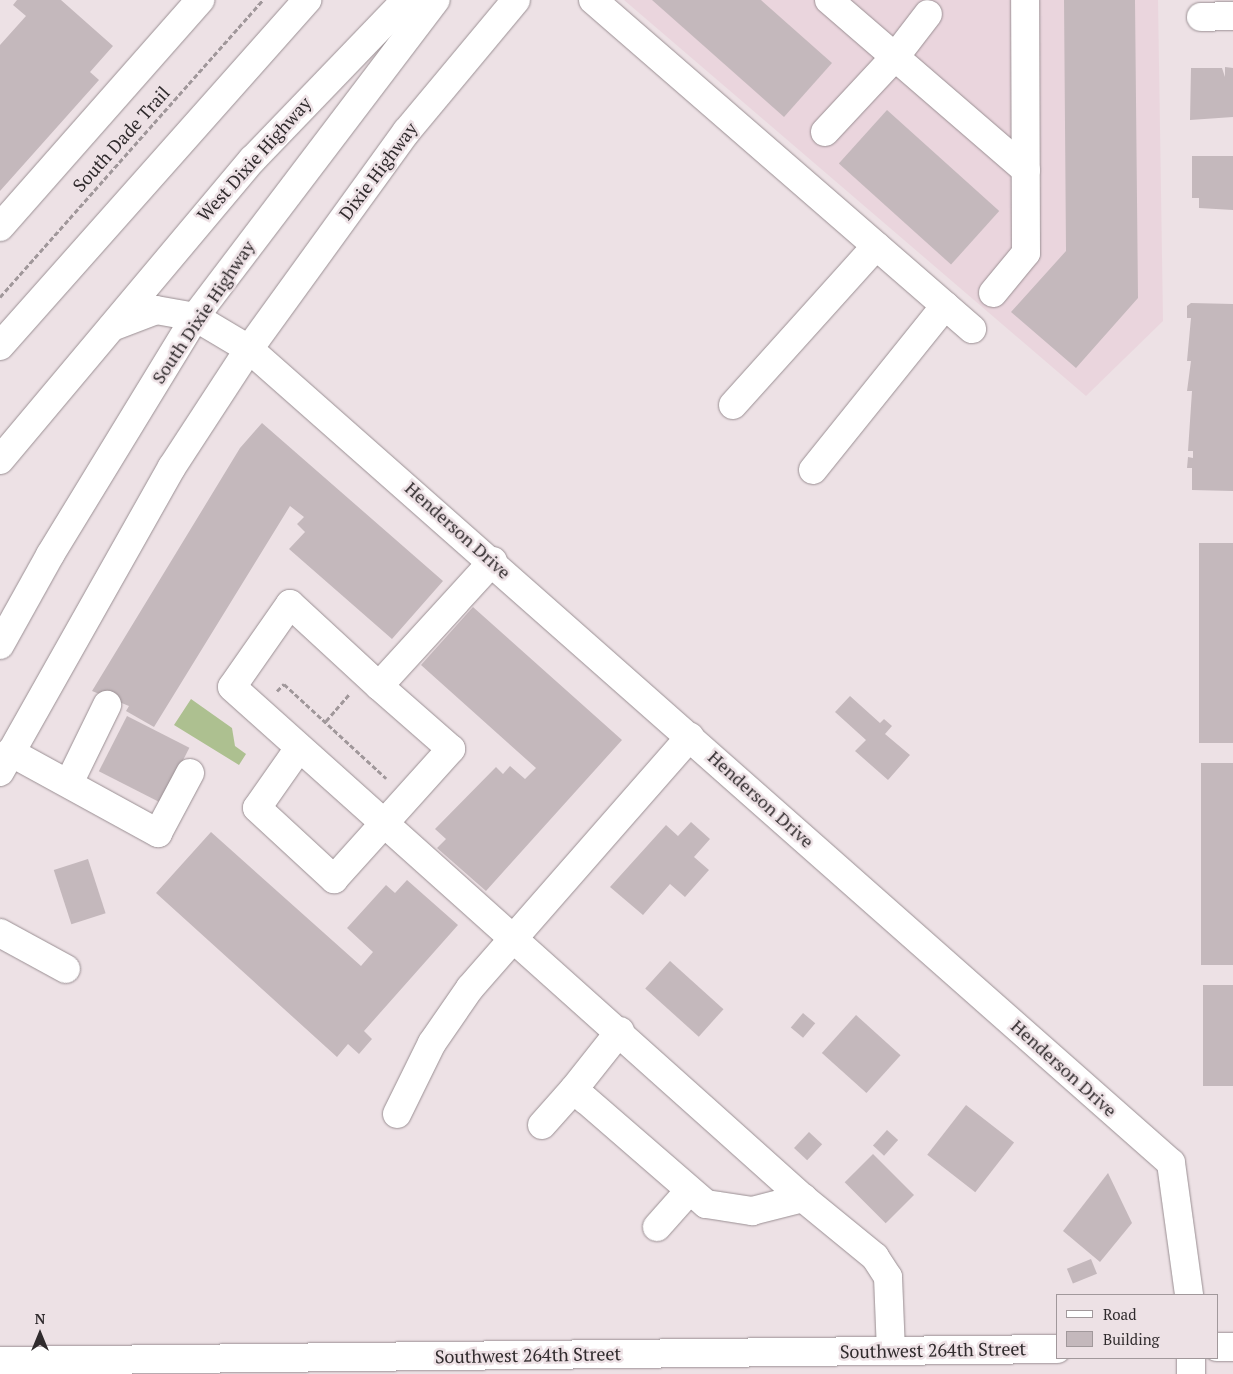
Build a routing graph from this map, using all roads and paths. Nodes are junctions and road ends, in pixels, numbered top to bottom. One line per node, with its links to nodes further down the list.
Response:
1 (200, 0): 16 (main road)
2 (263, 0): 19 (path, South Dade Trail)
3 (307, 0): 24 (main road)
4 (406, 0): 22 (main road, West Dixie Highway)
5 (436, 0): 21 (main road, South Dixie Highway)
6 (516, 0): 25 (main road, Dixie Highway)
7 (593, 0): 17 (main road)
8 (829, 0): 13 (main road)
9 (1025, 0): 15 (main road)
10 (928, 4): 13 (main road)
11 (1233, 16): 12 (main road)
12 (1201, 17)
13 (895, 57): 14 (main road); 15 (main road)
14 (825, 132)
15 (1026, 170): 18 (main road)
16 (0, 227)
17 (876, 246): 20 (main road); 26 (main road)
18 (993, 294)
19 (0, 297)
20 (945, 306): 23 (main road); 28 (main road)
21 (195, 318): 22 (main road, West Dixie Highway); 25 (main road, Henderson Drive); 30 (main road, South Dixie Highway)
22 (112, 327): 27 (main road, West Dixie Highway)
23 (972, 329)
24 (0, 346)
25 (249, 349): 29 (main road, Henderson Drive); 38 (main road)
26 (733, 405)
27 (0, 460)
28 (813, 470)
29 (493, 561): 31 (main road); 36 (main road, Henderson Drive)
30 (0, 646)
31 (379, 686): 37 (main road); 42 (main road)
32 (282, 687): 35 (path)
33 (344, 701): 35 (path)
34 (107, 705): 41 (main road)
35 (326, 721): 40 (path)
36 (690, 737): 44 (main road); 53 (main road, Henderson Drive)
37 (299, 748): 42 (main road); 42 (main road)
38 (5, 762): 41 (main road)
39 (190, 773): 41 (main road)
40 (382, 782)
41 (69, 783)
42 (384, 826): 44 (main road)
43 (0, 933): 45 (main road)
44 (514, 937): 46 (main road); 48 (main road)
45 (66, 969)
46 (620, 1031): 47 (main road); 51 (main road)
47 (574, 1089): 49 (main road); 50 (main road)
48 (397, 1114)
49 (542, 1125)
50 (689, 1191): 51 (main road); 52 (main road)
51 (803, 1198): 57 (main road)
52 (657, 1227)
53 (1189, 1294)
54 (1218, 1347): 55 (main road)
55 (1233, 1347)
56 (1056, 1349): 57 (main road, Southwest 264th Street)
57 (891, 1351): 61 (main road, Southwest 264th Street)
58 (1191, 1359): 62 (main road)
59 (0, 1362): 60 (main road, Southwest 264th Street)
60 (335, 1365): 61 (main road, Southwest 264th Street)
61 (370, 1365)
62 (1192, 1374)

